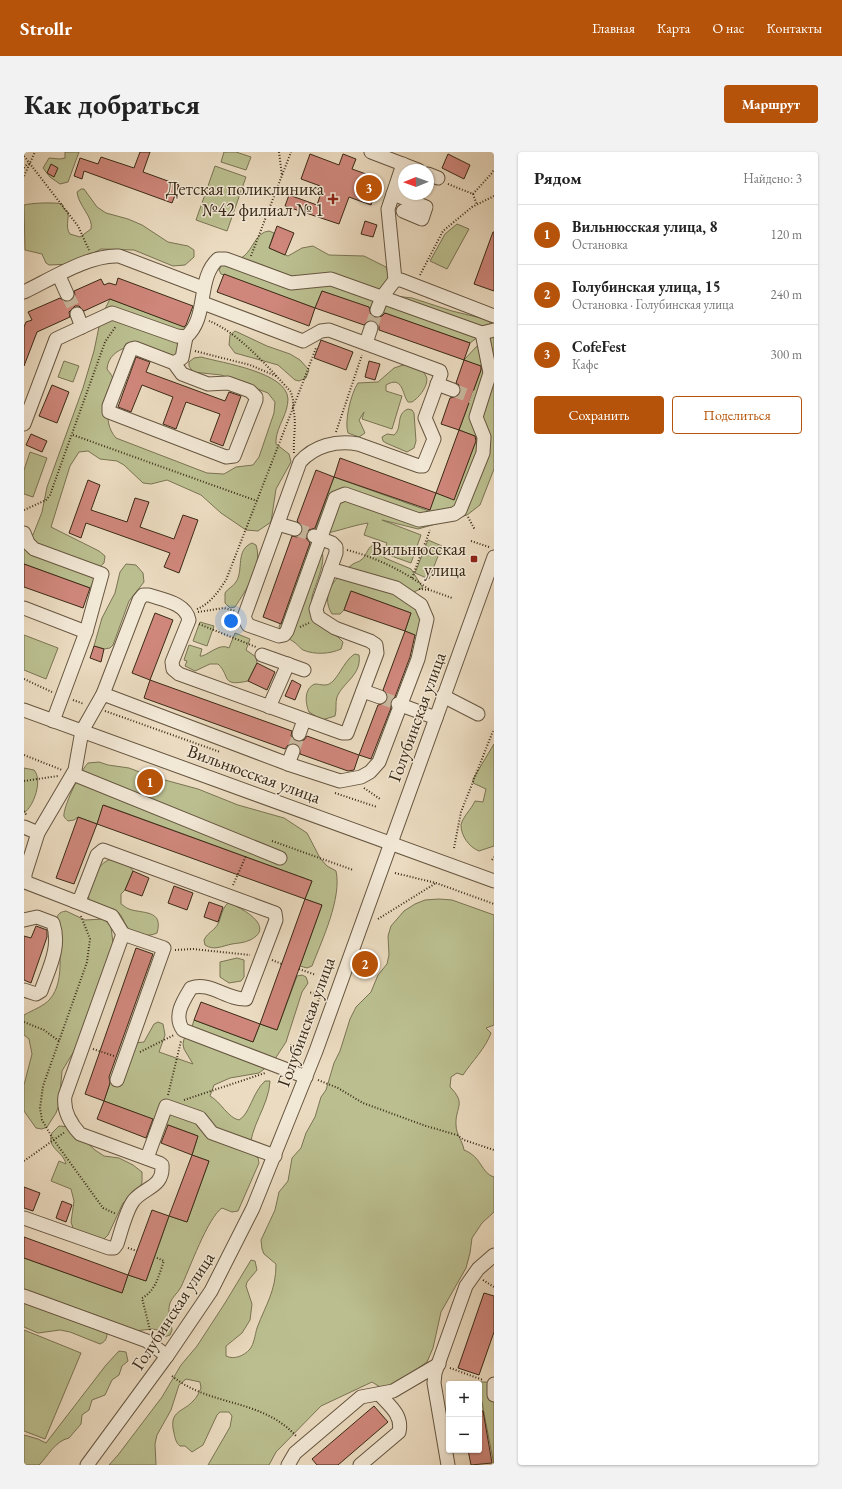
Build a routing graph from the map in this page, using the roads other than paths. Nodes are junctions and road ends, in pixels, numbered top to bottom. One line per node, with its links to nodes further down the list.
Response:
1 (371, 152): 2 (street)
2 (403, 164)
3 (398, 179): 4 (street)
4 (393, 194): 5 (street); 7 (street)
5 (403, 211)
6 (59, 276): 8 (street); 9 (street); 10 (street)
7 (395, 280): 11 (street); 15 (street)
8 (204, 288): 11 (street); 12 (street)
9 (24, 292)
10 (67, 294)
11 (382, 297): 13 (street); 18 (street)
12 (203, 303): 19 (street); 20 (street)
13 (377, 310)
14 (77, 314): 16 (street)
15 (494, 316)
16 (82, 327): 19 (street); 24 (street)
17 (371, 328): 20 (street)
18 (488, 332): 28 (street)
19 (186, 336): 21 (street)
20 (366, 343): 22 (street)
21 (174, 363): 21 (street)
22 (437, 384): 23 (street); 25 (street)
23 (453, 390)
24 (24, 424)
25 (278, 524): 26 (street); 28 (street)
26 (295, 529)
27 (24, 533): 32 (street)
28 (317, 537): 30 (street)
29 (494, 557): 38 (street, Голубинская улица)
30 (330, 569): 36 (street); 40 (street)
31 (24, 608): 32 (street)
32 (86, 632): 46 (street)
33 (262, 655): 34 (street)
34 (288, 664): 35 (street); 41 (street)
35 (304, 670)
36 (363, 691): 39 (street); 45 (street)
37 (103, 694): 41 (street); 47 (street); 50 (street)
38 (443, 696): 43 (street); 44 (street, Голубинская улица)
39 (380, 697)
40 (399, 704): 44 (street); 50 (street)
41 (269, 707): 45 (street)
42 (24, 710): 46 (street, Вильнюсская улица)
43 (478, 714)
44 (436, 718): 54 (street, Голубинская улица)
45 (304, 720): 48 (street)
46 (54, 721): 47 (street, Вильнюсская улица)
47 (82, 731): 51 (street); 54 (street, Вильнюсская улица)
48 (299, 734)
49 (293, 752): 50 (street)
50 (288, 764)
51 (73, 774): 53 (street); 55 (street)
52 (24, 827): 53 (street)
53 (38, 833): 57 (street)
54 (390, 842): 56 (street, Вильнюсская улица); 61 (street, Голубинская улица)
55 (280, 858)
56 (494, 881)
57 (74, 901): 59 (street); 61 (street)
58 (24, 920): 60 (street)
59 (123, 934): 62 (street); 64 (street)
60 (24, 990)
61 (312, 1078): 63 (street, Голубинская улица)
62 (116, 1080)
63 (275, 1156): 64 (street); 68 (street, Голубинская улица)
64 (147, 1158): 65 (street)
65 (24, 1218)
66 (494, 1255): 69 (street)
67 (24, 1296): 68 (street)
68 (167, 1356): 73 (street, Голубинская улица)
69 (439, 1364): 71 (street); 76 (street)
70 (490, 1382): 72 (street)
71 (379, 1394): 74 (street); 75 (street)
72 (494, 1395)
73 (87, 1465)
74 (288, 1465)
75 (360, 1465)
76 (448, 1465)

